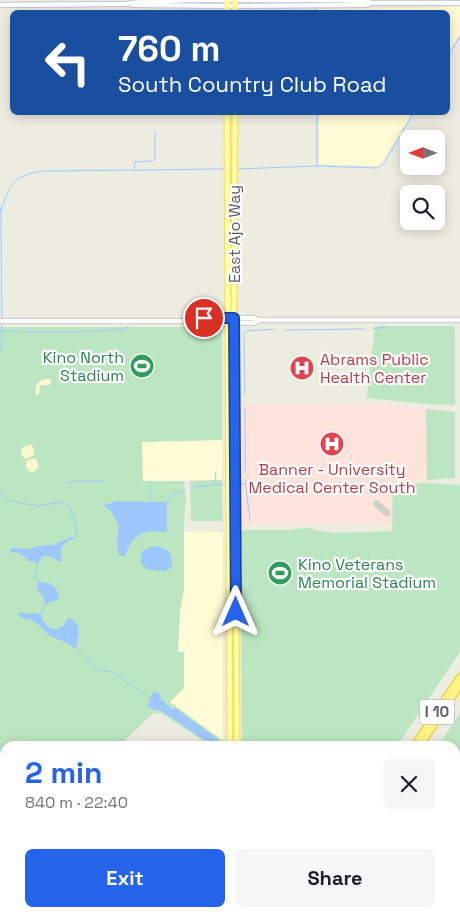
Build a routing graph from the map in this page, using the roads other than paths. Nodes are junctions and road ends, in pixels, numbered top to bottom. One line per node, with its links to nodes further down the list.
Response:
1 (227, 2): 3 (street); 4 (street)
2 (460, 2): 3 (street)
3 (235, 5)
4 (0, 6)
5 (227, 115): 7 (main road, East Ajo Way)
6 (235, 115): 8 (main road, East Ajo Way)
7 (227, 250): 8 (main road); 11 (main road, East Ajo Way)
8 (234, 250): 12 (main road, East Ajo Way)
9 (460, 320): 12 (street)
10 (0, 321): 11 (street)
11 (227, 321): 12 (street); 14 (main road, East Ajo Way)
12 (234, 321): 15 (main road, East Ajo Way)
13 (460, 677): 19 (highway, I 10)
14 (230, 681): 15 (main road); 17 (main road, East Ajo Way)
15 (237, 681): 18 (main road, East Ajo Way)
16 (460, 685): 20 (highway, I 10)
17 (230, 741)
18 (237, 741)
19 (417, 741)
20 (423, 741)

